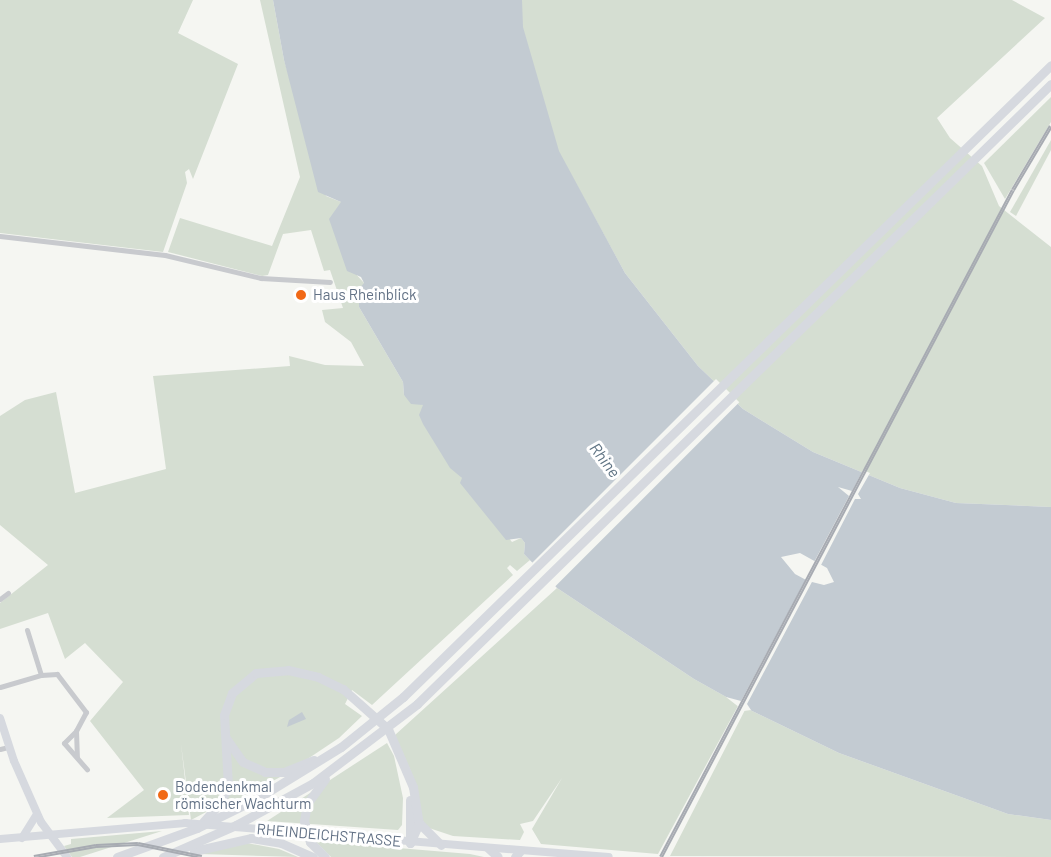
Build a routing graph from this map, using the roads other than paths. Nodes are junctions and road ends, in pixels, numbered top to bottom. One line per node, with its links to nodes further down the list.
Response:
1 (1051, 65): 14 (highway)
2 (1051, 84): 19 (highway)
3 (0, 236): 4 (street)
4 (330, 282)
5 (8, 593): 6 (street)
6 (0, 599)
7 (27, 630): 8 (street)
8 (41, 675): 9 (street); 12 (street)
9 (0, 687)
10 (0, 718): 15 (main road)
11 (224, 730): 14 (highway); 18 (highway); 23 (highway)
12 (76, 731): 13 (street); 16 (street)
13 (77, 747): 16 (street); 17 (street)
14 (341, 747): 23 (highway)
15 (4, 748): 21 (main road)
16 (68, 748): 17 (street)
17 (77, 758): 20 (street)
18 (406, 765): 22 (highway); 27 (highway)
19 (334, 768): 30 (highway); 32 (highway)
20 (87, 769)
21 (38, 814): 24 (main road); 25 (main road)
22 (419, 823): 27 (highway); 28 (highway)
23 (196, 828): 34 (highway)
24 (50, 835): 25 (main road, RHEINDEICHSTRASSE); 27 (main road, RHEINDEICHSTRASSE); 33 (main road)
25 (22, 838): 26 (main road, RHEINDEICHSTRASSE)
26 (0, 840)
27 (410, 843): 28 (main road, RHEINDEICHSTRASSE)
28 (441, 845): 29 (main road, RHEINDEICHSTRASSE)
29 (488, 848): 31 (main road, RHEINDEICHSTRASSE); 36 (highway)
30 (191, 849): 32 (highway); 35 (highway)
31 (518, 855): 37 (main road, RHEINDEICHSTRASSE)
32 (320, 856)
33 (67, 857)
34 (117, 857)
35 (163, 857)
36 (498, 857)
37 (609, 857)

